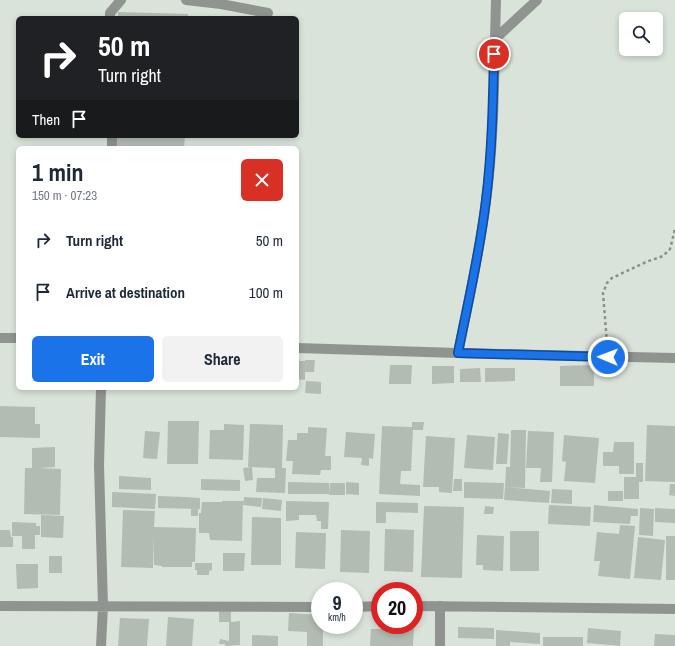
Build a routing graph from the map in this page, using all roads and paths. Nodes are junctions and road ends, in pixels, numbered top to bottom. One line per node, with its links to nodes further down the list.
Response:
1 (121, 0): 6 (street)
2 (186, 0): 5 (street)
3 (496, 0): 7 (street)
4 (537, 0): 7 (street)
5 (268, 13)
6 (110, 16)
7 (495, 39): 12 (street)
8 (675, 229): 13 (path)
9 (0, 338): 10 (street)
10 (16, 338)
11 (299, 348): 12 (street)
12 (458, 353): 13 (street)
13 (608, 357): 14 (street)
14 (675, 358)
15 (101, 390): 17 (street)
16 (0, 606): 17 (street)
17 (103, 606): 20 (street); 22 (street)
18 (423, 606): 19 (street)
19 (440, 606): 21 (street); 23 (street)
20 (311, 607)
21 (675, 609)
22 (101, 646)
23 (440, 646)

